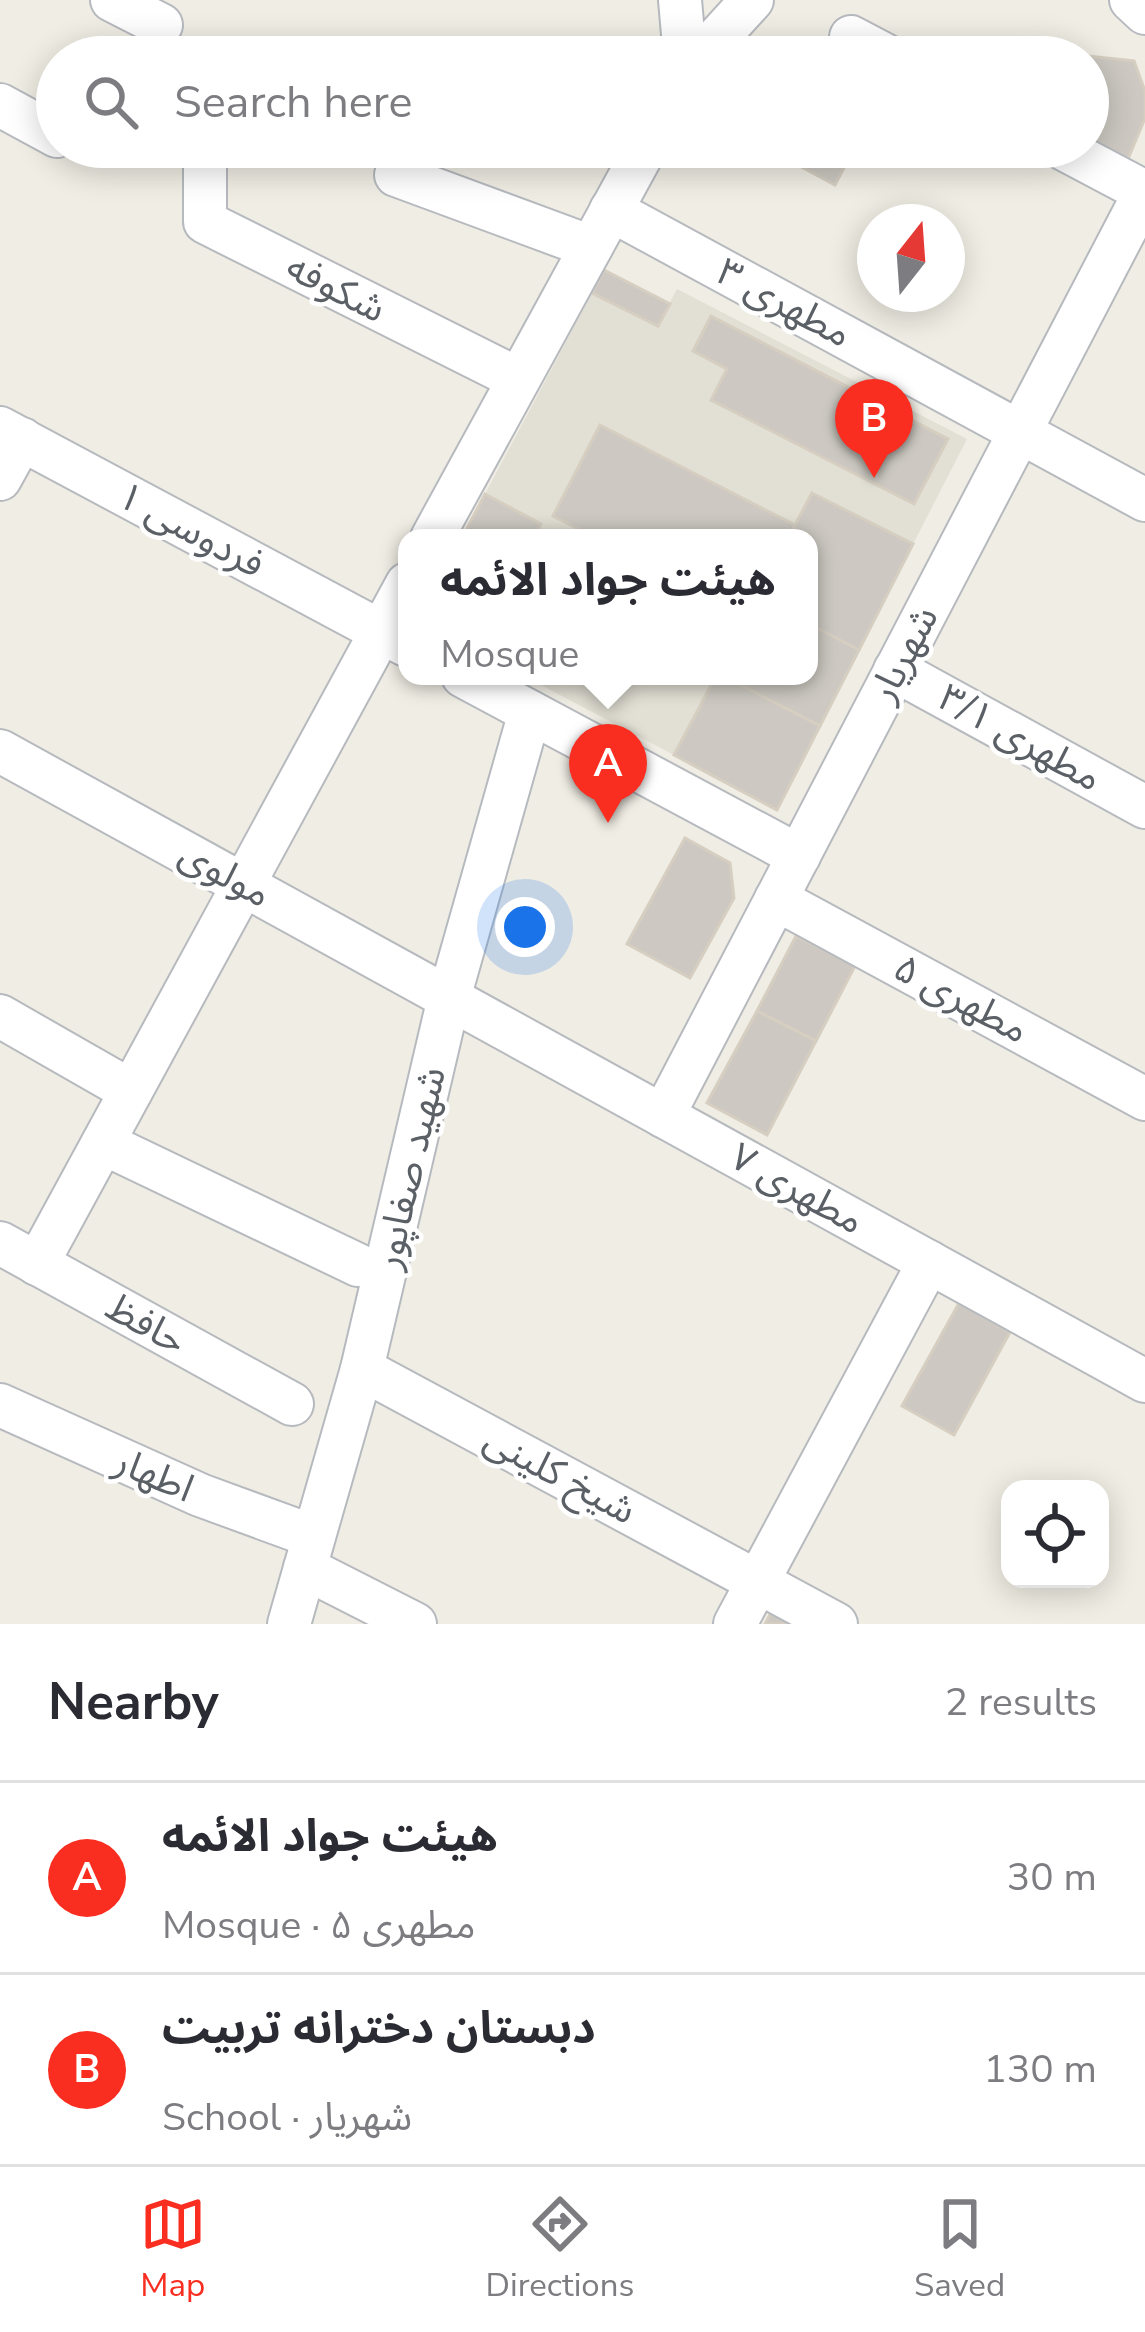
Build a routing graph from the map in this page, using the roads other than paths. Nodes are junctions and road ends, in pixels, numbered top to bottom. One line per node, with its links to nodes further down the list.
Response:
1 (112, 0): 6 (street)
2 (680, 0): 7 (street)
3 (752, 0): 8 (street)
4 (1130, 0): 5 (street)
5 (1145, 13)
6 (161, 25)
7 (684, 36)
8 (719, 36)
9 (0, 105): 10 (street)
10 (36, 125)
11 (205, 168): 18 (street, شکوفه)
12 (634, 168): 16 (street)
13 (1100, 168): 15 (street)
14 (396, 175): 17 (street)
15 (1145, 192): 19 (street, شهریار)
16 (611, 210): 17 (street); 19 (street, مطهری ۳)
17 (591, 248): 18 (street)
18 (518, 379): 23 (street)
19 (1021, 430): 22 (street, مطهری ۳); 25 (street, شهریار)
20 (11, 434): 21 (street); 24 (street, فردوسی ۱)
21 (0, 479)
22 (1145, 500)
23 (437, 529)
24 (394, 639): 31 (street)
25 (895, 670): 29 (street, مطهری ۳/۱); 30 (street, شهریار)
26 (480, 685): 27 (street)
27 (530, 712): 30 (street); 33 (street, شهید صفاپور)
28 (0, 751): 31 (street, مولوی)
29 (1145, 807)
30 (799, 856): 32 (street, شهریار)
31 (244, 885): 33 (street, مولوی); 35 (street)
32 (776, 899): 36 (street, مطهری ۵); 37 (street, شهریار)
33 (449, 998): 37 (street, مطهری ۷); 43 (street, شهید صفاپور)
34 (0, 1016): 35 (street)
35 (131, 1091): 38 (street)
36 (1145, 1099)
37 (664, 1116): 40 (street, مطهری ۷)
38 (103, 1142): 41 (street); 42 (street)
39 (0, 1244): 41 (street, حافظ)
40 (929, 1262): 44 (street, مطهری ۷); 48 (street)
41 (37, 1264): 45 (street, حافظ)
42 (358, 1265)
43 (362, 1369): 47 (street, شهید صفاپور); 48 (street, شیخ کلینی)
44 (1145, 1381)
45 (292, 1404)
46 (0, 1405): 47 (street, اطهار)
47 (308, 1552): 49 (street, شهید صفاپور); 50 (street, اطهار)
48 (758, 1582): 51 (street); 52 (street, شیخ کلینی)
49 (289, 1624)
50 (415, 1624)
51 (735, 1624)
52 (836, 1624)

